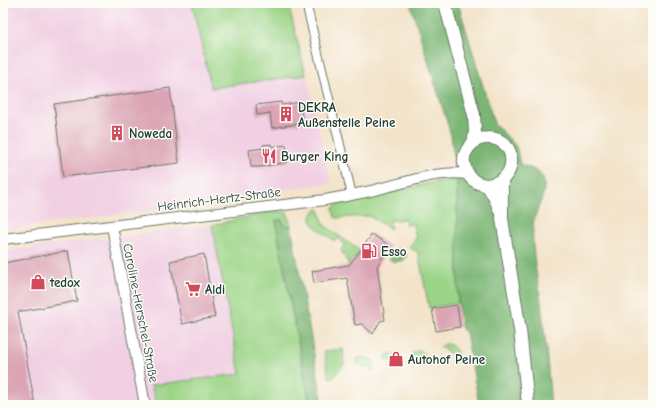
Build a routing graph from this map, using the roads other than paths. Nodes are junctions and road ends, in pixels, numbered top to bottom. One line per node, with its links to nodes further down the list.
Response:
1 (306, 3): 11 (street)
2 (444, 3): 3 (main road)
3 (472, 106): 4 (main road); 5 (main road)
4 (491, 138): 5 (main road); 9 (main road)
5 (473, 142): 6 (main road)
6 (464, 157): 7 (street, Heinrich-Hertz-Straße); 8 (main road)
7 (436, 174): 8 (street, Heinrich-Hertz-Straße); 11 (street, Heinrich-Hertz-Straße)
8 (467, 174): 10 (main road)
9 (502, 180): 10 (main road); 12 (main road)
10 (486, 185): 12 (main road)
11 (352, 195): 13 (street, Heinrich-Hertz-Straße)
12 (502, 218): 16 (main road)
13 (112, 226): 14 (street, Heinrich-Hertz-Straße); 15 (street, Caroline-Herschel-Straße)
14 (3, 239)
15 (145, 405)
16 (528, 405)

